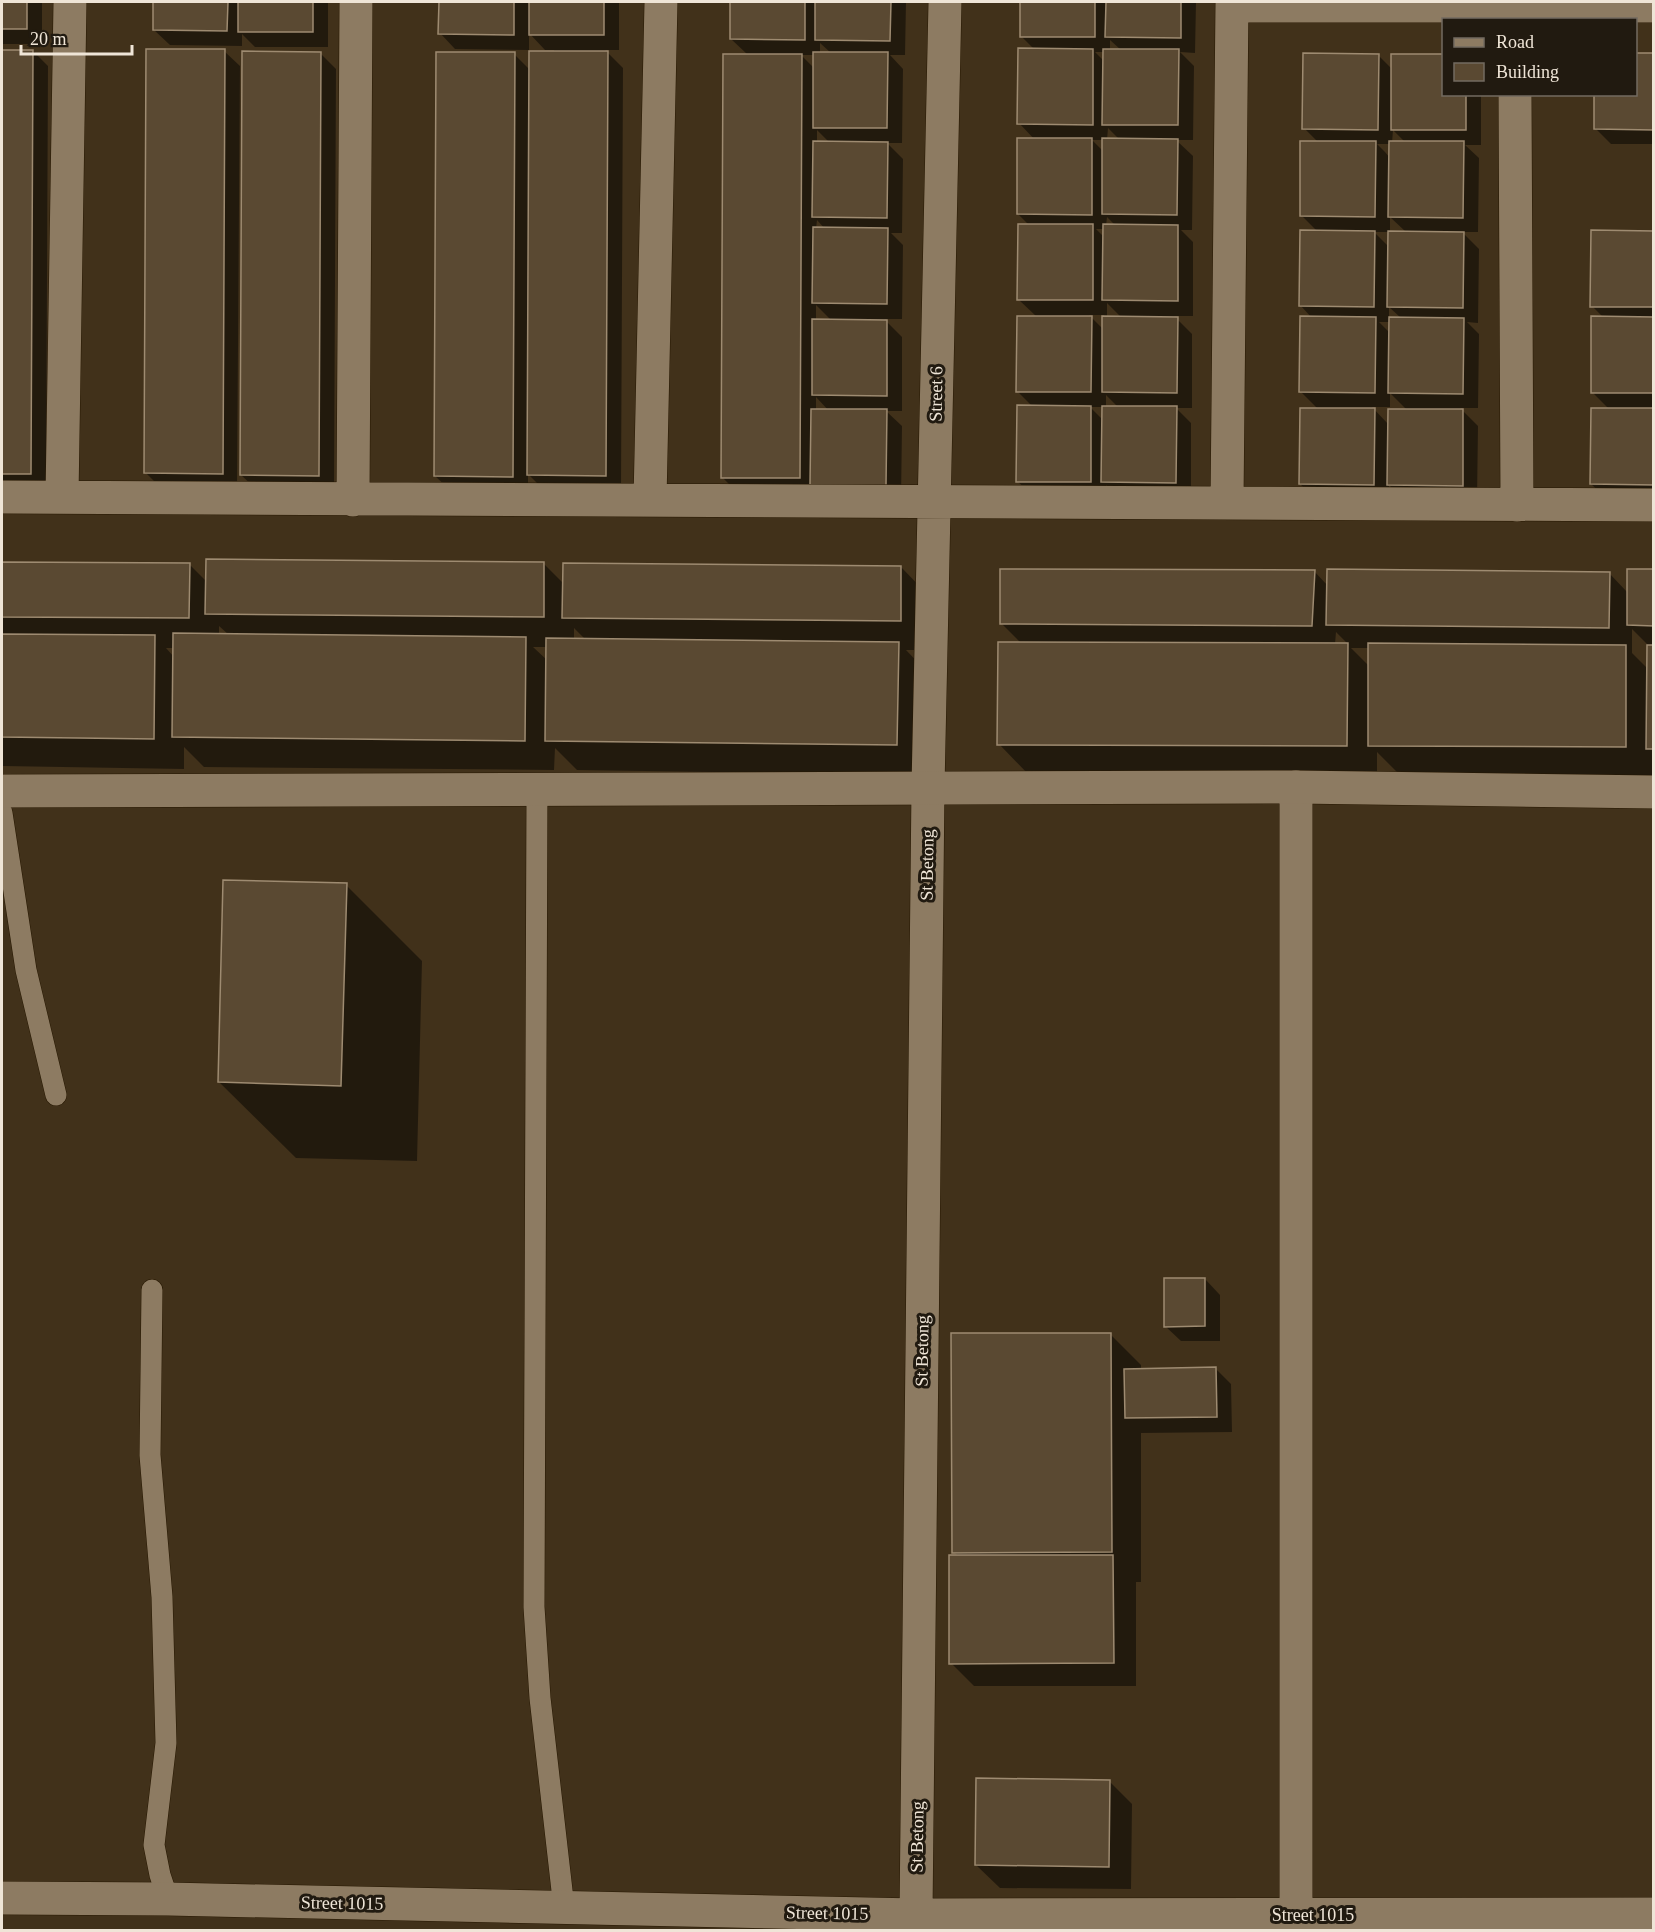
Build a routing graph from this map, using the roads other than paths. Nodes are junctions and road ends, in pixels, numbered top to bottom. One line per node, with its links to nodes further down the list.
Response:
1 (70, 2): 10 (street)
2 (356, 2): 11 (street)
3 (661, 2): 12 (street)
4 (945, 2): 13 (street, Street 6)
5 (1232, 4): 7 (street); 14 (street)
6 (1653, 6): 7 (street)
7 (1515, 13)
8 (1515, 96): 15 (street)
9 (2, 497): 10 (street)
10 (62, 498): 11 (street)
11 (353, 500): 12 (street)
12 (650, 500): 13 (street)
13 (933, 502): 14 (street); 17 (street, Street 6)
14 (1227, 504): 15 (street)
15 (1517, 505): 16 (street)
16 (1653, 506)
17 (928, 787): 18 (street); 19 (street); 29 (street, St Betong)
18 (1296, 787): 21 (street); 30 (street)
19 (537, 789): 20 (street); 27 (lane)
20 (2, 791)
21 (1653, 792)
22 (2, 813): 23 (lane)
23 (56, 1095)
24 (152, 1290): 26 (lane)
25 (2, 1898): 26 (street, Street 1015)
26 (168, 1899): 27 (street, Street 1015)
27 (564, 1908): 29 (street, Street 1015)
28 (1653, 1914): 30 (street, Street 1015)
29 (916, 1915): 30 (street, Street 1015)
30 (1296, 1915)

